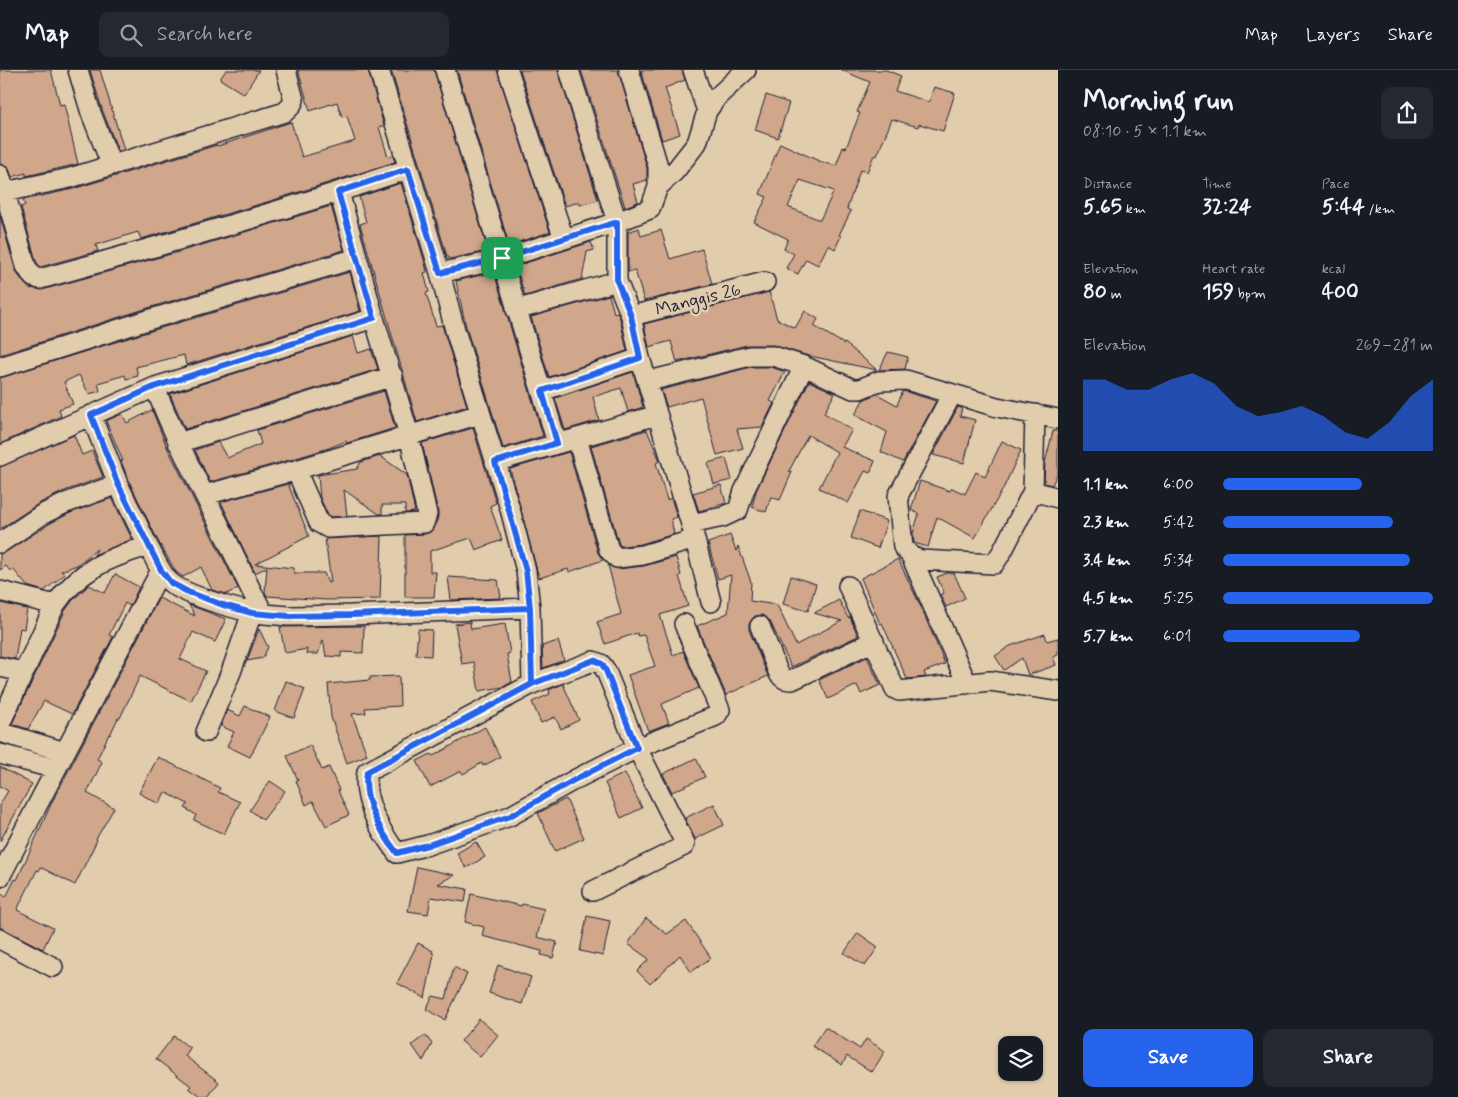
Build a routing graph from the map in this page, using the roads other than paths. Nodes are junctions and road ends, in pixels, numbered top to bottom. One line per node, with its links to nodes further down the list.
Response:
1 (78, 70): 11 (street)
2 (286, 70): 11 (street)
3 (379, 70): 12 (street)
4 (445, 70): 19 (street)
5 (508, 70): 17 (street)
6 (569, 70): 16 (street)
7 (629, 70): 14 (street)
8 (693, 70): 10 (street)
9 (746, 70): 10 (street)
10 (707, 111): 14 (street)
11 (111, 164): 13 (street)
12 (408, 169): 15 (street); 20 (street)
13 (2, 187): 15 (street)
14 (658, 187): 16 (street)
15 (338, 192): 18 (street)
16 (617, 222): 17 (street); 21 (street)
17 (564, 239): 19 (street)
18 (357, 258): 25 (street); 28 (street)
19 (502, 258): 20 (street); 23 (street)
20 (440, 273): 34 (street)
21 (617, 281): 23 (street); 24 (street)
22 (766, 282): 24 (street, Manggis 26)
23 (516, 310): 32 (street)
24 (631, 316): 26 (street)
25 (374, 318): 29 (street); 31 (street)
26 (640, 358): 30 (street); 32 (street)
27 (804, 366): 30 (street); 33 (street); 50 (street)
28 (0, 367)
29 (392, 376): 39 (street); 41 (street)
30 (649, 381): 37 (street)
31 (154, 387): 36 (street); 41 (street)
32 (542, 391): 42 (street)
33 (952, 394): 35 (street); 53 (street)
34 (480, 414): 39 (street); 44 (street)
35 (1035, 414): 38 (street); 47 (street)
36 (91, 415): 43 (street); 46 (street)
37 (658, 415): 40 (street); 50 (street)
38 (1058, 419)
39 (409, 435): 45 (street); 45 (street)
40 (577, 438): 42 (street); 50 (street)
41 (178, 443): 48 (street)
42 (557, 443): 44 (street)
43 (0, 456)
44 (495, 462): 59 (street)
45 (296, 470): 48 (street)
46 (118, 484): 51 (street); 52 (street)
47 (1033, 491): 49 (street); 53 (street)
48 (204, 494): 60 (street)
49 (1058, 498)
50 (693, 532): 57 (street)
51 (0, 544)
52 (148, 546): 54 (street); 58 (street)
53 (911, 556): 67 (street)
54 (161, 570): 60 (street); 73 (street)
55 (848, 586): 63 (street)
56 (0, 591): 58 (street)
57 (711, 602)
58 (55, 605): 65 (street)
59 (530, 608): 60 (street); 66 (street)
60 (258, 613): 71 (street)
61 (684, 624): 72 (street)
62 (760, 626): 63 (street)
63 (874, 641): 67 (street)
64 (0, 667): 65 (street)
65 (23, 672): 69 (street)
66 (532, 684): 72 (street); 72 (street)
67 (967, 684): 68 (street)
68 (1058, 691)
69 (0, 724)
70 (0, 732): 73 (street)
71 (206, 732)
72 (637, 748): 77 (street)
73 (65, 752): 75 (street)
74 (0, 754): 75 (street)
75 (56, 769): 76 (street)
76 (0, 877)
77 (593, 891)
78 (0, 939): 79 (street)
79 (53, 967)

